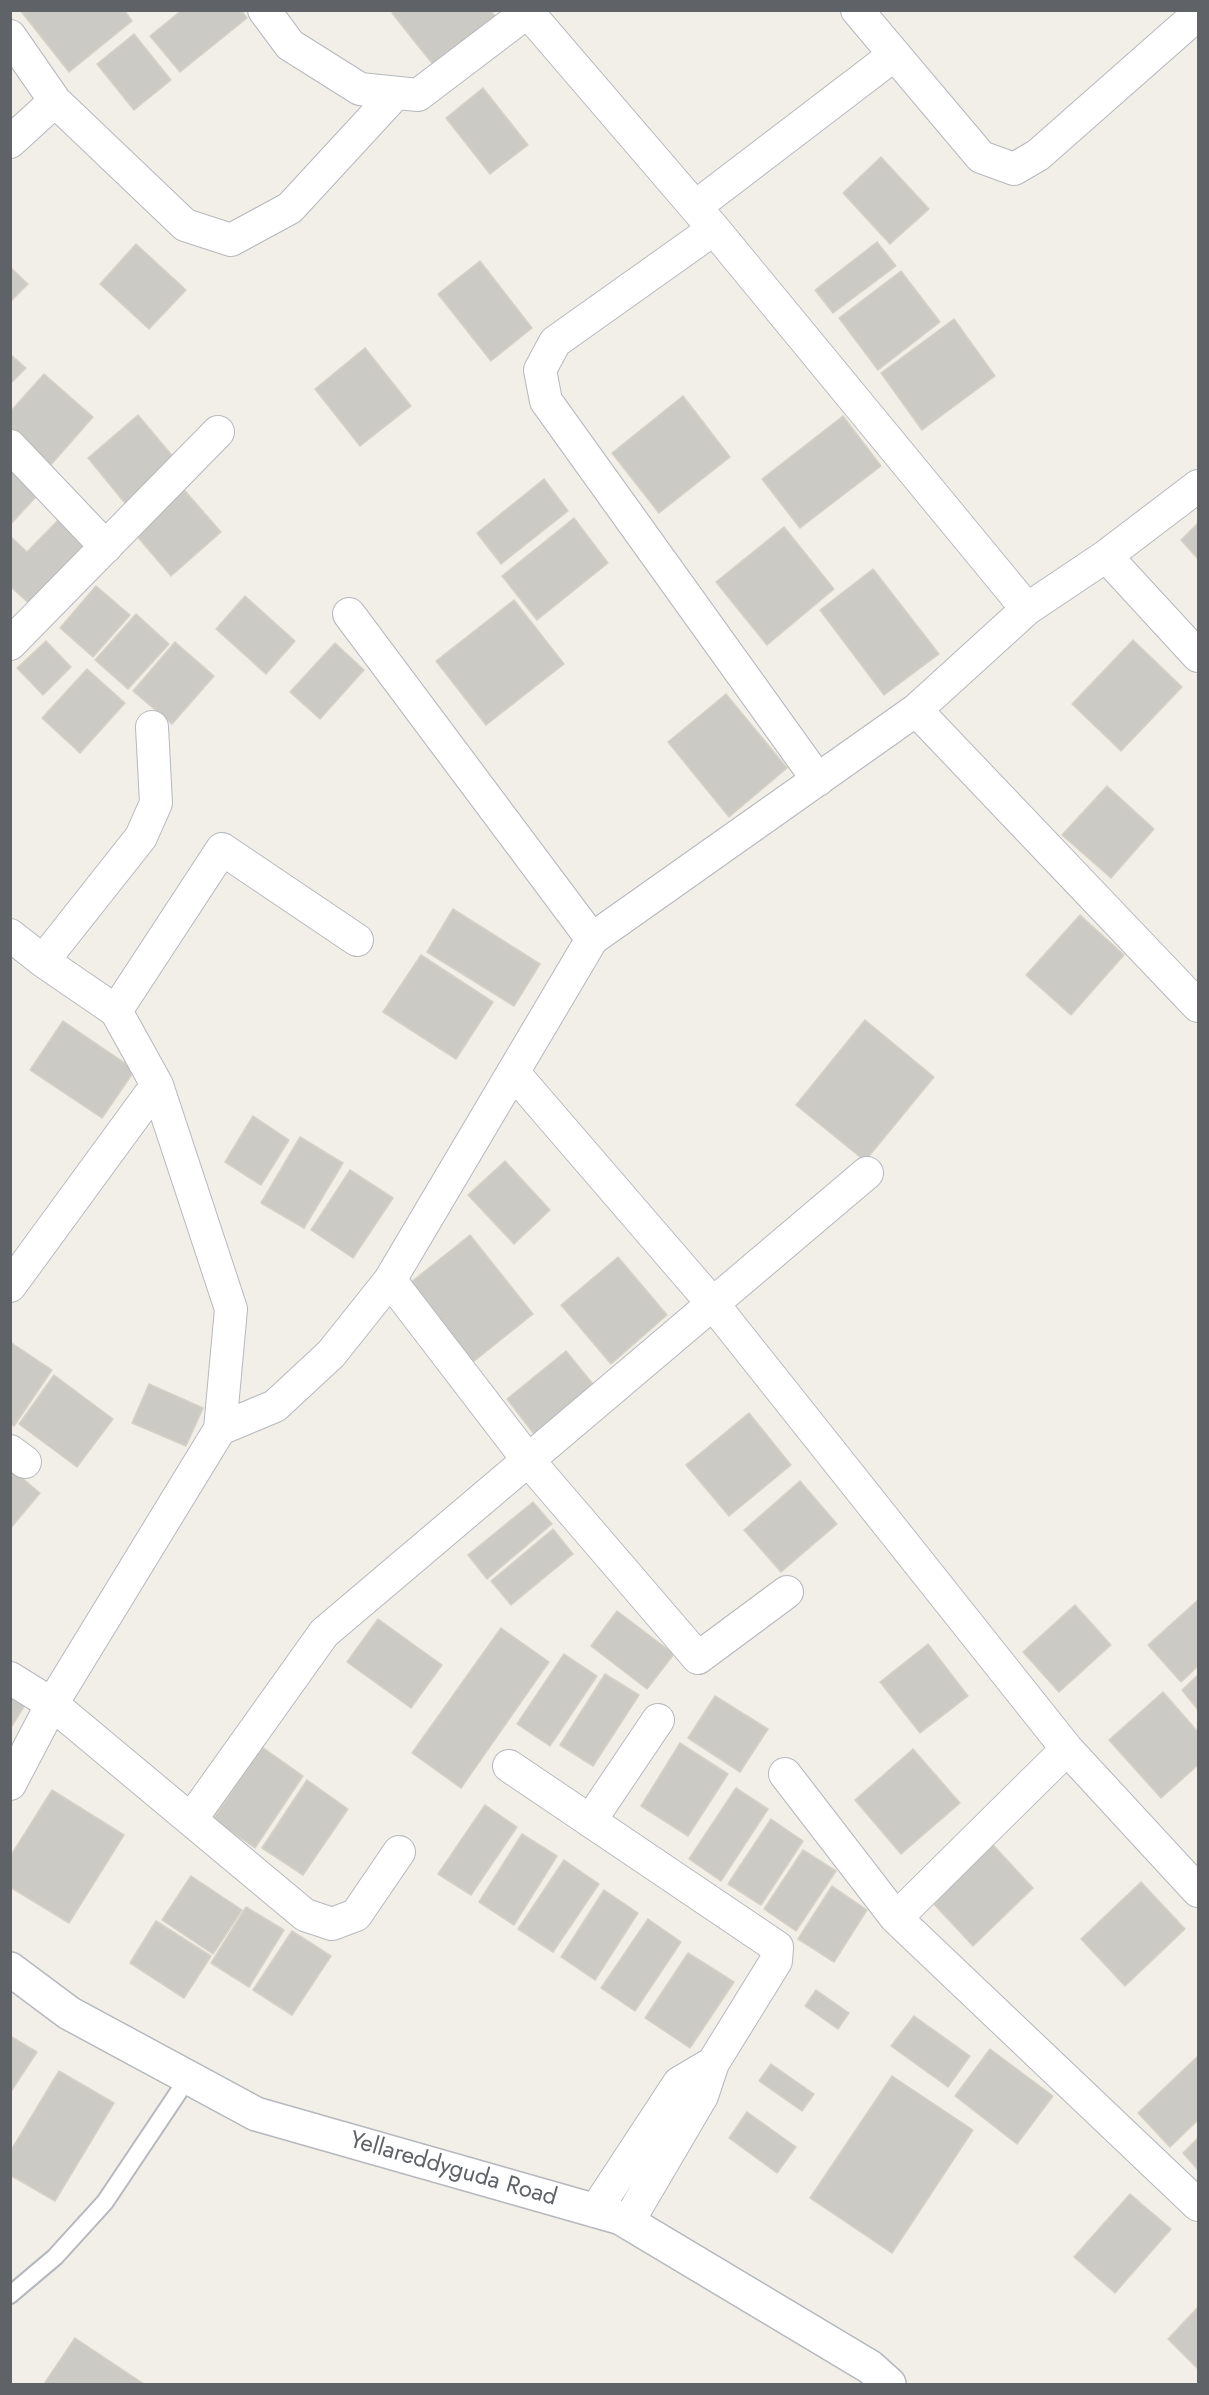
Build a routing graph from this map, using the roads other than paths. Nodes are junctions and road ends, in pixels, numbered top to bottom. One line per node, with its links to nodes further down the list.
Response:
1 (264, 10): 7 (street)
2 (857, 10): 6 (street)
3 (528, 11): 7 (street); 10 (street)
4 (1183, 17): 6 (street)
5 (10, 36): 8 (street)
6 (894, 55): 10 (street)
7 (396, 93): 8 (street)
8 (55, 101): 9 (street)
9 (10, 142)
10 (704, 218): 16 (street); 22 (street)
11 (218, 432): 14 (street)
12 (10, 446): 14 (street)
13 (1198, 486): 15 (street)
14 (105, 548): 18 (street)
15 (1106, 556): 16 (street); 19 (street)
16 (1027, 609): 20 (street)
17 (349, 614): 25 (street)
18 (14, 632)
19 (1198, 656)
20 (916, 710): 22 (street); 27 (street)
21 (152, 727): 26 (street)
22 (818, 780): 25 (street)
23 (10, 935): 26 (street)
24 (357, 939): 28 (street)
25 (592, 939): 29 (street)
26 (43, 961): 28 (street)
27 (1198, 1006)
28 (116, 1011): 30 (street)
29 (513, 1072): 32 (street); 34 (street)
30 (157, 1085): 33 (street); 35 (street)
31 (867, 1173): 34 (street)
32 (390, 1280): 35 (street); 36 (street)
33 (10, 1286)
34 (713, 1304): 36 (street); 41 (street)
35 (220, 1429): 39 (street)
36 (528, 1460): 37 (street); 45 (street)
37 (787, 1592)
38 (10, 1678): 39 (street)
39 (52, 1704): 44 (street); 45 (street)
40 (658, 1720): 46 (street)
41 (1067, 1749): 48 (street); 49 (street)
42 (509, 1766): 46 (street)
43 (785, 1774): 49 (street)
44 (10, 1784)
45 (192, 1818): 47 (street)
46 (590, 1821): 51 (street)
47 (399, 1852)
48 (1198, 1891)
49 (896, 1918): 53 (street)
50 (10, 1969): 52 (street, Yellareddyguda Road)
51 (713, 2062): 54 (street); 55 (street)
52 (188, 2078): 54 (street, Yellareddyguda Road); 56 (lane)
53 (1198, 2205)
54 (595, 2211): 55 (street, Yellareddyguda Road)
55 (628, 2222): 57 (street, Yellareddyguda Road)
56 (10, 2295)
57 (889, 2385)

